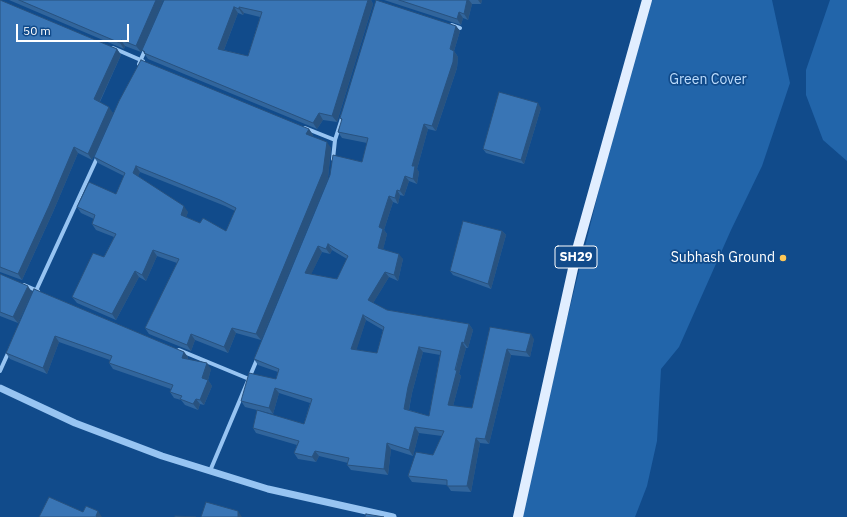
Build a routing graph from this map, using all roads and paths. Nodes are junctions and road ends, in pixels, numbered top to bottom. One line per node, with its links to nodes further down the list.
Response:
1 (647, 0): 26 (main road, SH29)
2 (445, 23): 3 (street)
3 (460, 28)
4 (106, 45): 6 (street)
5 (147, 47): 6 (street)
6 (141, 60): 7 (street); 8 (street)
7 (148, 63)
8 (138, 67)
9 (344, 111): 11 (street)
10 (299, 125): 11 (street)
11 (335, 140): 13 (street)
12 (98, 154): 15 (street)
13 (333, 164)
14 (22, 284): 15 (street)
15 (36, 290): 16 (street); 17 (street)
16 (44, 293)
17 (33, 297)
18 (12, 344): 21 (street)
19 (175, 348): 22 (street)
20 (261, 349): 22 (street)
21 (0, 371)
22 (249, 379): 24 (street)
23 (0, 388): 24 (street)
24 (210, 471): 25 (street)
25 (393, 517)
26 (518, 517)

